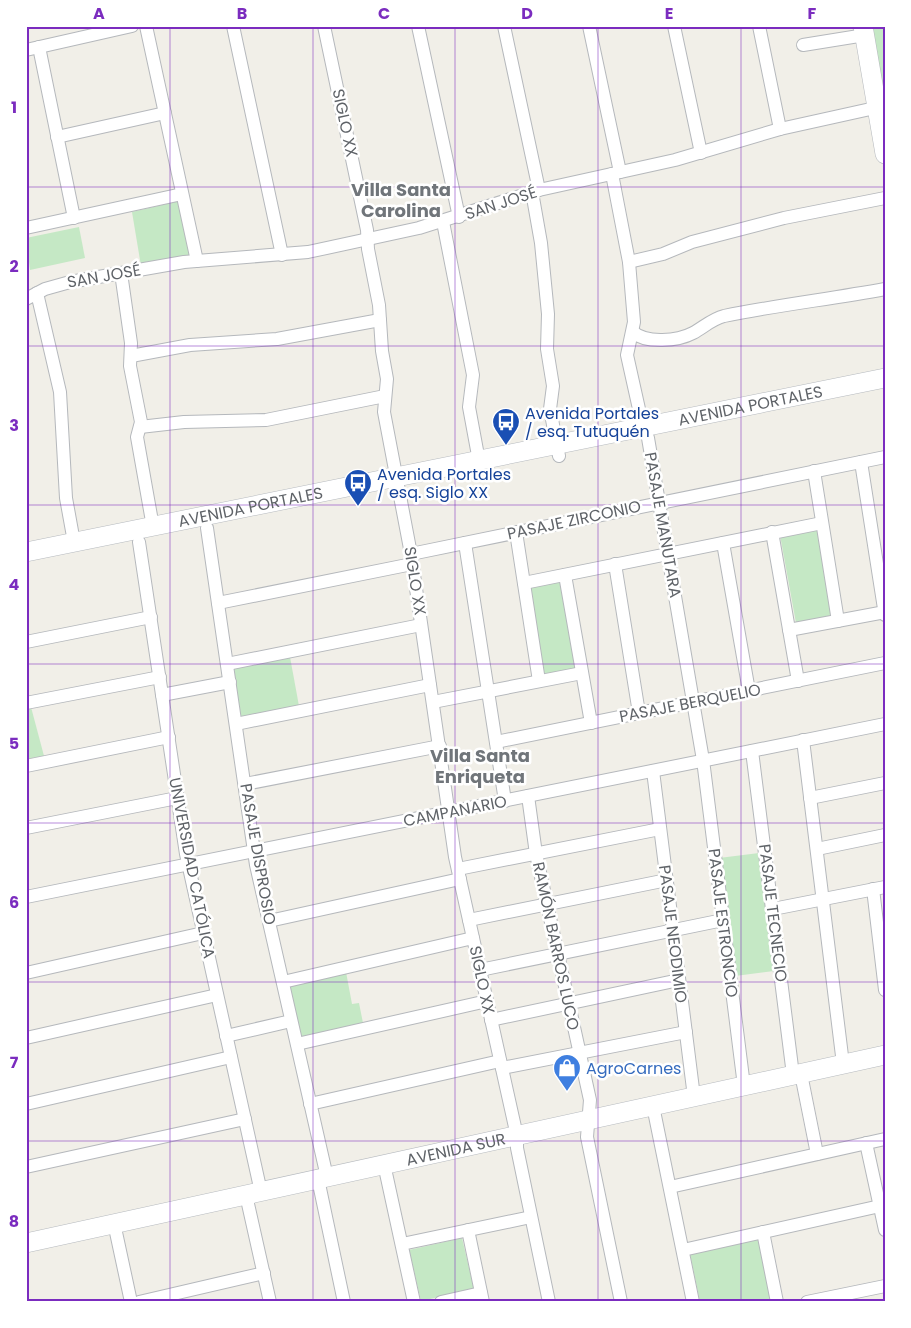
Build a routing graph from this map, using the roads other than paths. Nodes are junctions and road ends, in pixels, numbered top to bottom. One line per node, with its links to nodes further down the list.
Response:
1 (132, 26): 10 (street)
2 (146, 26): 15 (street)
3 (233, 26): 29 (street)
4 (324, 26): 28 (street, SIGLO XX)
5 (418, 26): 24 (street)
6 (504, 26): 21 (street)
7 (589, 26): 20 (street, PASAJE MANUTARA)
8 (674, 26): 18 (street)
9 (759, 26): 16 (street)
10 (93, 31): 13 (street)
11 (864, 31): 12 (street); 14 (main road)
12 (804, 45)
13 (32, 48): 17 (street)
14 (881, 107): 16 (street, SAN JOSÉ); 19 (main road)
15 (164, 113): 17 (street); 22 (street)
16 (780, 129): 18 (street, SAN JOSÉ)
17 (57, 137): 25 (street)
18 (701, 153): 20 (street, SAN JOSÉ)
19 (885, 154)
20 (616, 173): 21 (street, SAN JOSÉ); 31 (street, PASAJE MANUTARA)
21 (535, 191): 24 (street, SAN JOSÉ); 43 (street)
22 (182, 194): 25 (street); 30 (street)
23 (885, 198): 31 (street)
24 (459, 217): 26 (street, SAN JOSÉ)
25 (74, 218): 27 (street)
26 (443, 222): 28 (street, SAN JOSÉ); 45 (street)
27 (26, 228)
28 (367, 239): 29 (street, SAN JOSÉ); 35 (street, SIGLO XX)
29 (282, 255): 30 (street, SAN JOSÉ)
30 (197, 261): 32 (street, SAN JOSÉ)
31 (629, 262): 36 (street, PASAJE MANUTARA)
32 (121, 273): 34 (street, SAN JOSÉ); 37 (street)
33 (885, 289): 36 (street)
34 (32, 296): 55 (street)
35 (380, 320): 37 (street); 40 (street, SIGLO XX)
36 (633, 332): 42 (street, PASAJE MANUTARA)
37 (131, 356): 41 (street)
38 (885, 378): 42 (main road, AVENIDA PORTALES)
39 (885, 391): 42 (main road, AVENIDA PORTALES)
40 (385, 396): 41 (street); 48 (street, SIGLO XX)
41 (140, 427): 51 (street)
42 (646, 432): 43 (main road, AVENIDA PORTALES); 49 (street, PASAJE MANUTARA)
43 (558, 450): 45 (main road, AVENIDA PORTALES); 48 (main road, AVENIDA PORTALES)
44 (885, 457): 46 (street, PASAJE ZIRCONIO)
45 (479, 461): 48 (main road, AVENIDA PORTALES)
46 (861, 462): 47 (street, PASAJE ZIRCONIO); 67 (street)
47 (814, 472): 49 (street, PASAJE ZIRCONIO); 50 (street)
48 (398, 483): 51 (main road, AVENIDA PORTALES); 52 (main road, AVENIDA PORTALES); 61 (street, SIGLO XX)
49 (660, 502): 53 (street, PASAJE ZIRCONIO); 60 (street, PASAJE MANUTARA)
50 (822, 522): 54 (street); 69 (street)
51 (153, 527): 55 (main road, AVENIDA PORTALES)
52 (207, 528): 56 (main road, AVENIDA PORTALES); 66 (street, PASAJE DISPROSIO)
53 (516, 532): 58 (street, PASAJE ZIRCONIO); 65 (street)
54 (772, 532): 57 (street); 71 (street)
55 (74, 542): 59 (main road, AVENIDA PORTALES)
56 (140, 542): 63 (main road, AVENIDA PORTALES); 68 (street, UNIVERSIDAD CATÓLICA)
57 (723, 542): 60 (street); 82 (street)
58 (465, 543): 61 (street, PASAJE ZIRCONIO); 81 (street)
59 (26, 552)
60 (668, 554): 62 (street); 85 (street, PASAJE MANUTARA)
61 (411, 559): 66 (street, PASAJE ZIRCONIO); 70 (street, SIGLO XX)
62 (614, 564): 64 (street); 87 (street)
63 (26, 565)
64 (565, 574): 65 (street); 75 (street)
65 (524, 583): 77 (street)
66 (218, 603): 73 (street, PASAJE DISPROSIO)
67 (885, 613): 69 (street)
68 (151, 617): 72 (street); 76 (street, UNIVERSIDAD CATÓLICA)
69 (838, 621): 71 (street)
70 (421, 625): 73 (street); 80 (street, SIGLO XX)
71 (789, 630): 78 (street)
72 (26, 642)
73 (227, 664): 79 (street, PASAJE DISPROSIO)
74 (885, 664): 78 (street, PASAJE BERQUELIO)
75 (582, 673): 77 (street); 88 (street)
76 (160, 677): 83 (street, UNIVERSIDAD CATÓLICA); 86 (street)
77 (539, 681): 81 (street)
78 (798, 681): 82 (street, PASAJE BERQUELIO)
79 (230, 682): 83 (street); 89 (street, PASAJE DISPROSIO)
80 (430, 685): 84 (street, SIGLO XX); 89 (street)
81 (488, 691): 84 (street); 93 (street)
82 (749, 691): 85 (street, PASAJE BERQUELIO)
83 (162, 695): 91 (street, UNIVERSIDAD CATÓLICA)
84 (433, 702): 94 (street, SIGLO XX)
85 (693, 702): 87 (street, PASAJE BERQUELIO); 96 (street, PASAJE MANUTARA)
86 (26, 703)
87 (639, 713): 88 (street, PASAJE BERQUELIO)
88 (590, 723): 93 (street, PASAJE BERQUELIO)
89 (236, 724): 100 (street, PASAJE DISPROSIO)
90 (885, 724): 92 (street, CAMPANARIO)
91 (168, 738): 97 (street); 102 (street, UNIVERSIDAD CATÓLICA)
92 (803, 740): 95 (street, CAMPANARIO); 103 (street)
93 (496, 742): 104 (street)
94 (440, 746): 100 (street); 105 (street, SIGLO XX)
95 (752, 751): 96 (street, CAMPANARIO); 119 (street, PASAJE TECNECIO)
96 (703, 760): 98 (street, CAMPANARIO); 121 (street, PASAJE ESTRONCIO)
97 (26, 766)
98 (653, 771): 101 (street, CAMPANARIO); 107 (street, PASAJE NEODIMIO)
99 (885, 783): 103 (street)
100 (245, 784): 110 (street, PASAJE DISPROSIO)
101 (528, 796): 104 (street, CAMPANARIO); 111 (street, RAMÓN BARROS LUCO)
102 (177, 798): 106 (street); 112 (street, UNIVERSIDAD CATÓLICA)
103 (810, 798): 109 (street)
104 (505, 801): 105 (street, CAMPANARIO)
105 (450, 812): 110 (street, CAMPANARIO); 113 (street, SIGLO XX)
106 (26, 828)
107 (660, 829): 111 (street); 114 (street, PASAJE NEODIMIO)
108 (885, 835): 109 (street)
109 (816, 849): 117 (street)
110 (254, 851): 112 (street, CAMPANARIO); 122 (street, PASAJE DISPROSIO)
111 (536, 854): 113 (street); 118 (street, RAMÓN BARROS LUCO)
112 (188, 865): 116 (street, CAMPANARIO); 124 (street, UNIVERSIDAD CATÓLICA)
113 (459, 874): 120 (street, SIGLO XX); 122 (street)
114 (667, 880): 118 (street); 123 (street, PASAJE NEODIMIO)
115 (879, 888): 117 (street); 131 (street)
116 (26, 897)
117 (823, 899): 119 (street); 144 (street)
118 (547, 904): 120 (street); 126 (street, RAMÓN BARROS LUCO)
119 (772, 909): 146 (street, PASAJE TECNECIO)
120 (469, 920): 125 (street, SIGLO XX)
121 (723, 920): 123 (street); 147 (street, PASAJE ESTRONCIO)
122 (269, 921): 130 (street, PASAJE DISPROSIO)
123 (673, 930): 126 (street); 129 (street, PASAJE NEODIMIO)
124 (203, 933): 128 (street); 132 (street, UNIVERSIDAD CATÓLICA)
125 (473, 938): 127 (street, SIGLO XX); 130 (street)
126 (558, 954): 127 (street); 134 (street, RAMÓN BARROS LUCO)
127 (480, 970): 133 (street, SIGLO XX)
128 (26, 973)
129 (679, 980): 134 (street); 137 (street, PASAJE NEODIMIO)
130 (283, 982): 136 (street, PASAJE DISPROSIO)
131 (885, 990)
132 (217, 995): 138 (street, UNIVERSIDAD CATÓLICA); 139 (street)
133 (487, 1001): 135 (street, SIGLO XX); 140 (street)
134 (569, 1004): 135 (street); 141 (street, RAMÓN BARROS LUCO)
135 (491, 1020): 145 (street, SIGLO XX)
136 (292, 1021): 138 (street); 140 (street, PASAJE DISPROSIO)
137 (686, 1032): 141 (street); 148 (street, PASAJE NEODIMIO)
138 (226, 1036): 143 (street, UNIVERSIDAD CATÓLICA)
139 (26, 1038)
140 (297, 1044): 150 (street, PASAJE DISPROSIO)
141 (580, 1053): 145 (street); 153 (street, RAMÓN BARROS LUCO)
142 (885, 1055): 144 (main road, AVENIDA SUR)
143 (231, 1056): 149 (street); 152 (street, UNIVERSIDAD CATÓLICA)
144 (843, 1064): 146 (main road, AVENIDA SUR)
145 (501, 1065): 150 (street); 154 (street, SIGLO XX)
146 (797, 1074): 147 (main road, AVENIDA SUR); 157 (street, PASAJE TECNECIO)
147 (744, 1086): 148 (main road, AVENIDA SUR)
148 (694, 1097): 151 (main road, AVENIDA SUR)
149 (26, 1104)
150 (310, 1104): 160 (street, PASAJE DISPROSIO)
151 (653, 1106): 153 (main road, AVENIDA SUR); 161 (street)
152 (245, 1120): 159 (street); 162 (street, UNIVERSIDAD CATÓLICA)
153 (588, 1120): 154 (main road, AVENIDA SUR); 184 (street, RAMÓN BARROS LUCO)
154 (517, 1136): 158 (main road, AVENIDA SUR); 164 (street, SIGLO XX)
155 (885, 1139): 156 (street)
156 (866, 1143): 157 (street); 163 (street)
157 (817, 1154): 161 (street)
158 (384, 1164): 160 (main road, AVENIDA SUR); 170 (street)
159 (26, 1167)
160 (322, 1178): 162 (main road, AVENIDA SUR); 180 (street, PASAJE DISPROSIO)
161 (670, 1187): 171 (street)
162 (254, 1193): 165 (main road, AVENIDA SUR); 172 (street, UNIVERSIDAD CATÓLICA)
163 (880, 1206): 167 (street); 168 (street)
164 (531, 1216): 166 (street); 183 (street, SIGLO XX)
165 (114, 1223): 169 (main road, AVENIDA SUR); 176 (street)
166 (468, 1230): 170 (street); 175 (street)
167 (885, 1230)
168 (762, 1232): 171 (street); 186 (street)
169 (26, 1243)
170 (402, 1244): 181 (street)
171 (683, 1250): 185 (street)
172 (264, 1273): 174 (street); 179 (street, UNIVERSIDAD CATÓLICA)
173 (885, 1286): 187 (street)
174 (197, 1289): 177 (street); 178 (street)
175 (482, 1298): 182 (street)
176 (131, 1302)
177 (139, 1302)
178 (199, 1302)
179 (270, 1302)
180 (344, 1302)
181 (414, 1302)
182 (441, 1302)
183 (550, 1302)
184 (621, 1302)
185 (694, 1302)
186 (776, 1302)
187 (807, 1302)

